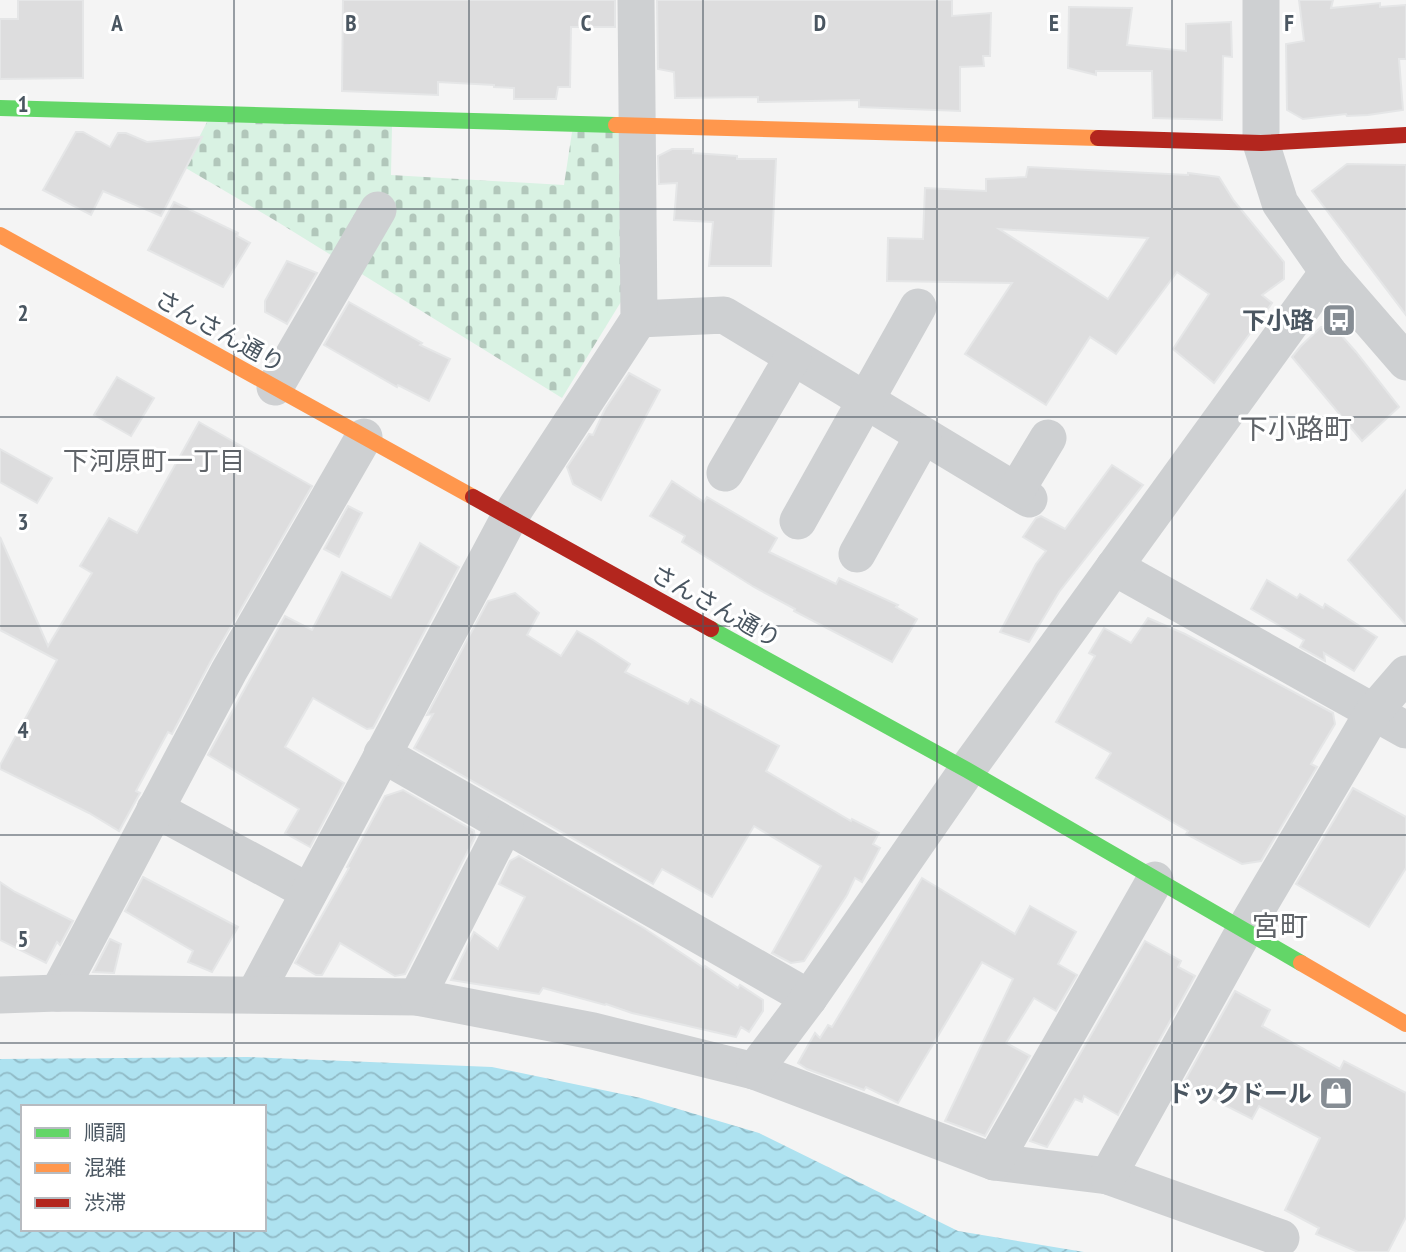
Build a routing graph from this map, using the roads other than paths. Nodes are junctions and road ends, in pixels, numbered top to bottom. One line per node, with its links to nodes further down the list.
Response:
1 (636, 0): 4 (street)
2 (1261, 0): 6 (street)
3 (0, 108): 4 (main road)
4 (636, 125): 6 (main road); 12 (street)
5 (1406, 135): 6 (main road)
6 (1261, 143): 10 (street)
7 (378, 210): 15 (street)
8 (7, 238): 9 (main road); 15 (main road, さんさん通り)
9 (5, 261)
10 (1328, 272): 14 (street); 24 (street)
11 (918, 307): 16 (street)
12 (639, 319): 13 (street); 21 (street)
13 (793, 357): 16 (street); 20 (street)
14 (1406, 362)
15 (275, 387): 18 (main road, さんさん通り)
16 (866, 401): 17 (street); 22 (street)
17 (923, 436): 19 (street); 23 (street)
18 (364, 437): 21 (main road, さんさん通り); 30 (street)
19 (1048, 438)
20 (725, 472)
21 (509, 518): 28 (street); 29 (main road, さんさん通り)
22 (798, 521)
23 (857, 554)
24 (1114, 567): 26 (street); 29 (street)
25 (1406, 674): 26 (street)
26 (1374, 711): 27 (street); 34 (street)
27 (1406, 730)
28 (382, 754): 31 (street); 33 (street)
29 (967, 771): 32 (main road, さんさん通り); 39 (street)
30 (155, 808): 33 (street); 35 (street)
31 (505, 825): 38 (street); 39 (street)
32 (1154, 880): 34 (main road, さんさん通り); 42 (street)
33 (309, 892): 36 (street)
34 (1244, 931): 40 (main road, さんさん通り); 43 (street)
35 (58, 993): 36 (street); 37 (street)
36 (254, 994): 38 (street)
37 (0, 995)
38 (417, 997): 41 (street)
39 (808, 998): 41 (street)
40 (1406, 1024)
41 (754, 1071): 42 (street)
42 (994, 1162): 43 (street)
43 (1108, 1176): 44 (street)
44 (1281, 1238)

